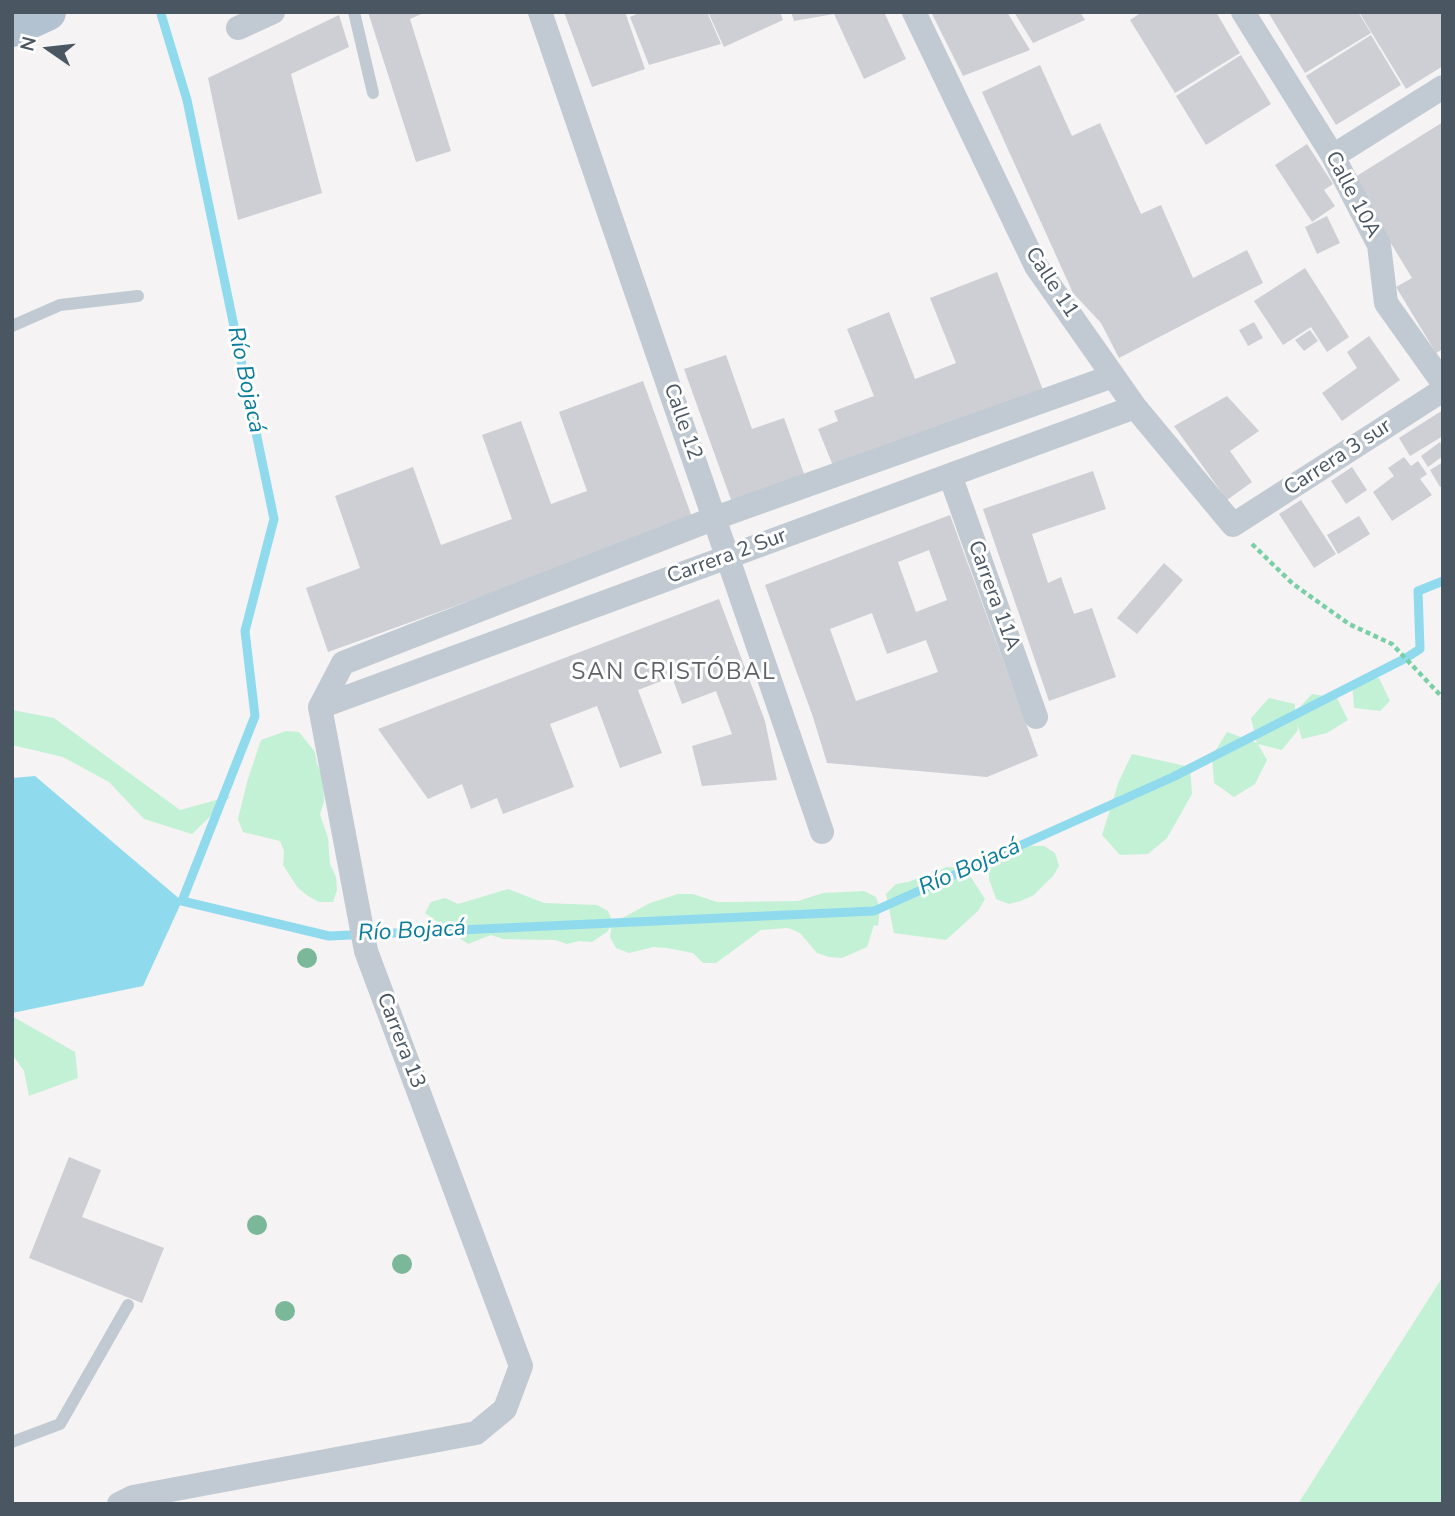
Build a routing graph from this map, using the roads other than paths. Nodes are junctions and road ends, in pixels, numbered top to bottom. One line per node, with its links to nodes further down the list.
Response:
1 (47, 12): 7 (main road)
2 (273, 12): 8 (street)
3 (354, 12): 10 (lane)
4 (540, 12): 19 (street, Calle 12)
5 (914, 12): 14 (street, Calle 11)
6 (1243, 12): 11 (street, Calle 10A)
7 (12, 28)
8 (238, 28)
9 (1443, 87): 11 (street)
10 (373, 93)
11 (1333, 156): 15 (street, Calle 10A)
12 (138, 296): 13 (lane)
13 (12, 326)
14 (1113, 376): 17 (street, Calle 11); 19 (street, Carrera 2 Sur)
15 (1443, 383)
16 (1443, 390): 20 (street, Carrera 3 sur)
17 (1135, 407): 18 (street, Carrera 2 Sur); 20 (street, Calle 11)
18 (950, 475): 21 (street, Carrera 2 Sur); 23 (street, Carrera 11A)
19 (715, 518): 21 (street, Calle 12); 22 (street, Carrera 2 Sur)
20 (1233, 525)
21 (728, 557): 22 (street, Carrera 2 Sur); 24 (street, Calle 12)
22 (320, 707): 27 (street, Carrera 13)
23 (1036, 717)
24 (822, 832)
25 (128, 1305): 26 (lane)
26 (12, 1442)
27 (119, 1504)

